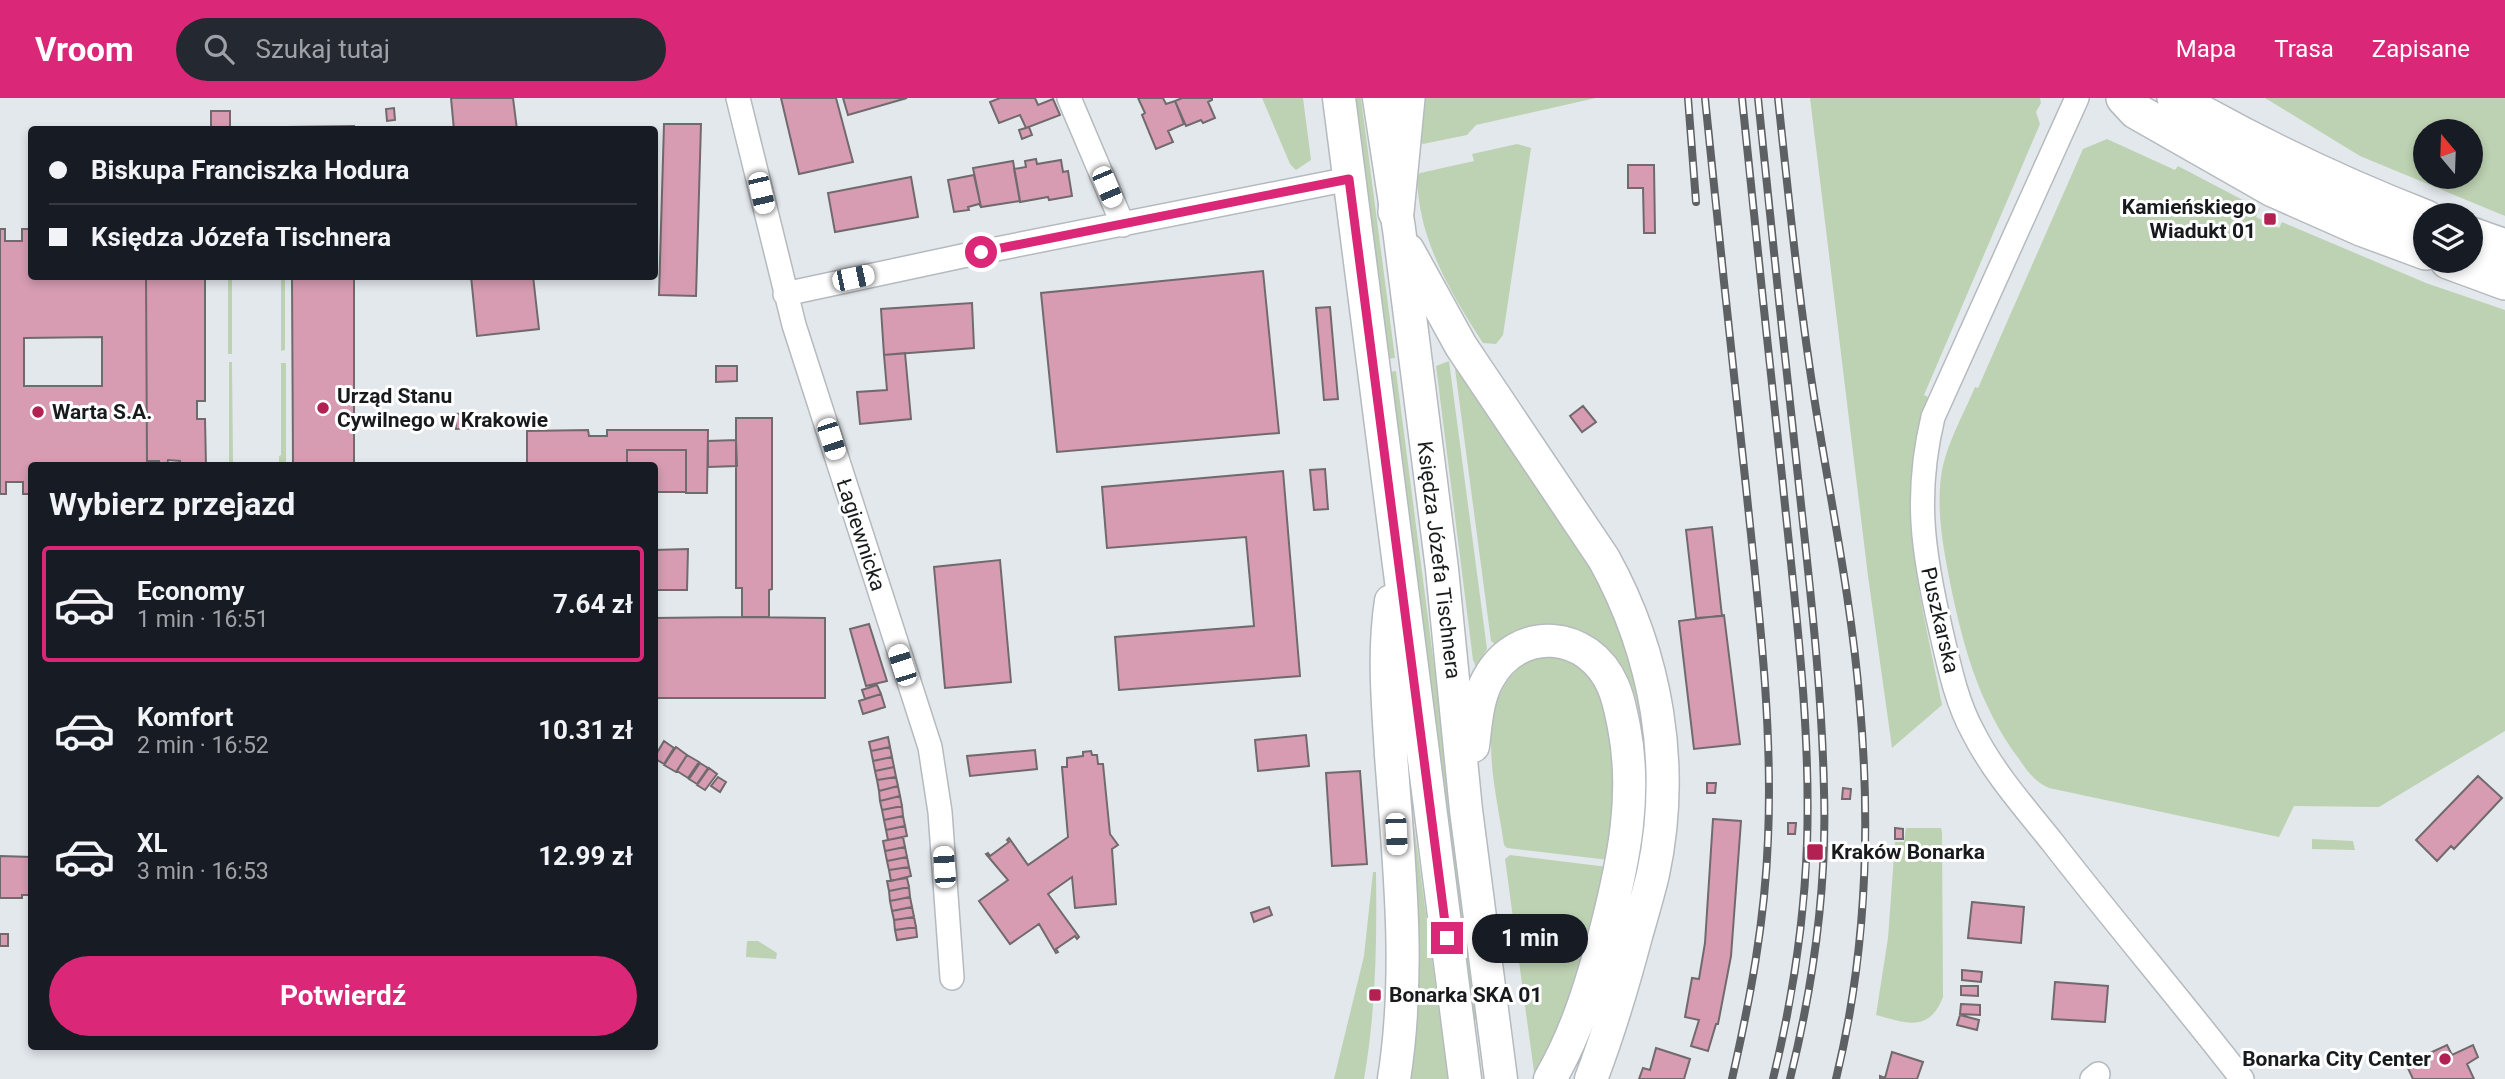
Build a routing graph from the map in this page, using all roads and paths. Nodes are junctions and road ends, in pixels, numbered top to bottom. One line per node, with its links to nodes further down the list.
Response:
1 (738, 98): 18 (street, Łagiewnicka)
2 (1069, 98): 12 (street)
3 (1339, 98): 9 (main road, Księdza Józefa Tischnera)
4 (1379, 98): 11 (main road, Księdza Józefa Tischnera)
5 (1407, 98): 11 (main road)
6 (2077, 98): 27 (street, Puszkarska)
7 (2124, 98): 15 (main road)
8 (2175, 98): 10 (main road)
9 (1349, 179): 12 (street); 19 (main road, Księdza Józefa Tischnera)
10 (2413, 213)
11 (1398, 221): 20 (main road, Księdza Józefa Tischnera); 26 (main road)
12 (1123, 225): 18 (street)
13 (2483, 239): 14 (main road)
14 (2505, 247)
15 (2413, 248)
16 (2481, 273): 17 (main road)
17 (2505, 282)
18 (785, 293): 21 (street, Łagiewnicka)
19 (1398, 555): 22 (main road, Księdza Józefa Tischnera); 23 (main road)
20 (1466, 810): 24 (main road, Księdza Józefa Tischnera); 25 (main road)
21 (953, 978)
22 (1465, 1076)
23 (1394, 1079)
24 (1500, 1079)
25 (1550, 1079)
26 (1591, 1079)
27 (2242, 1079)

